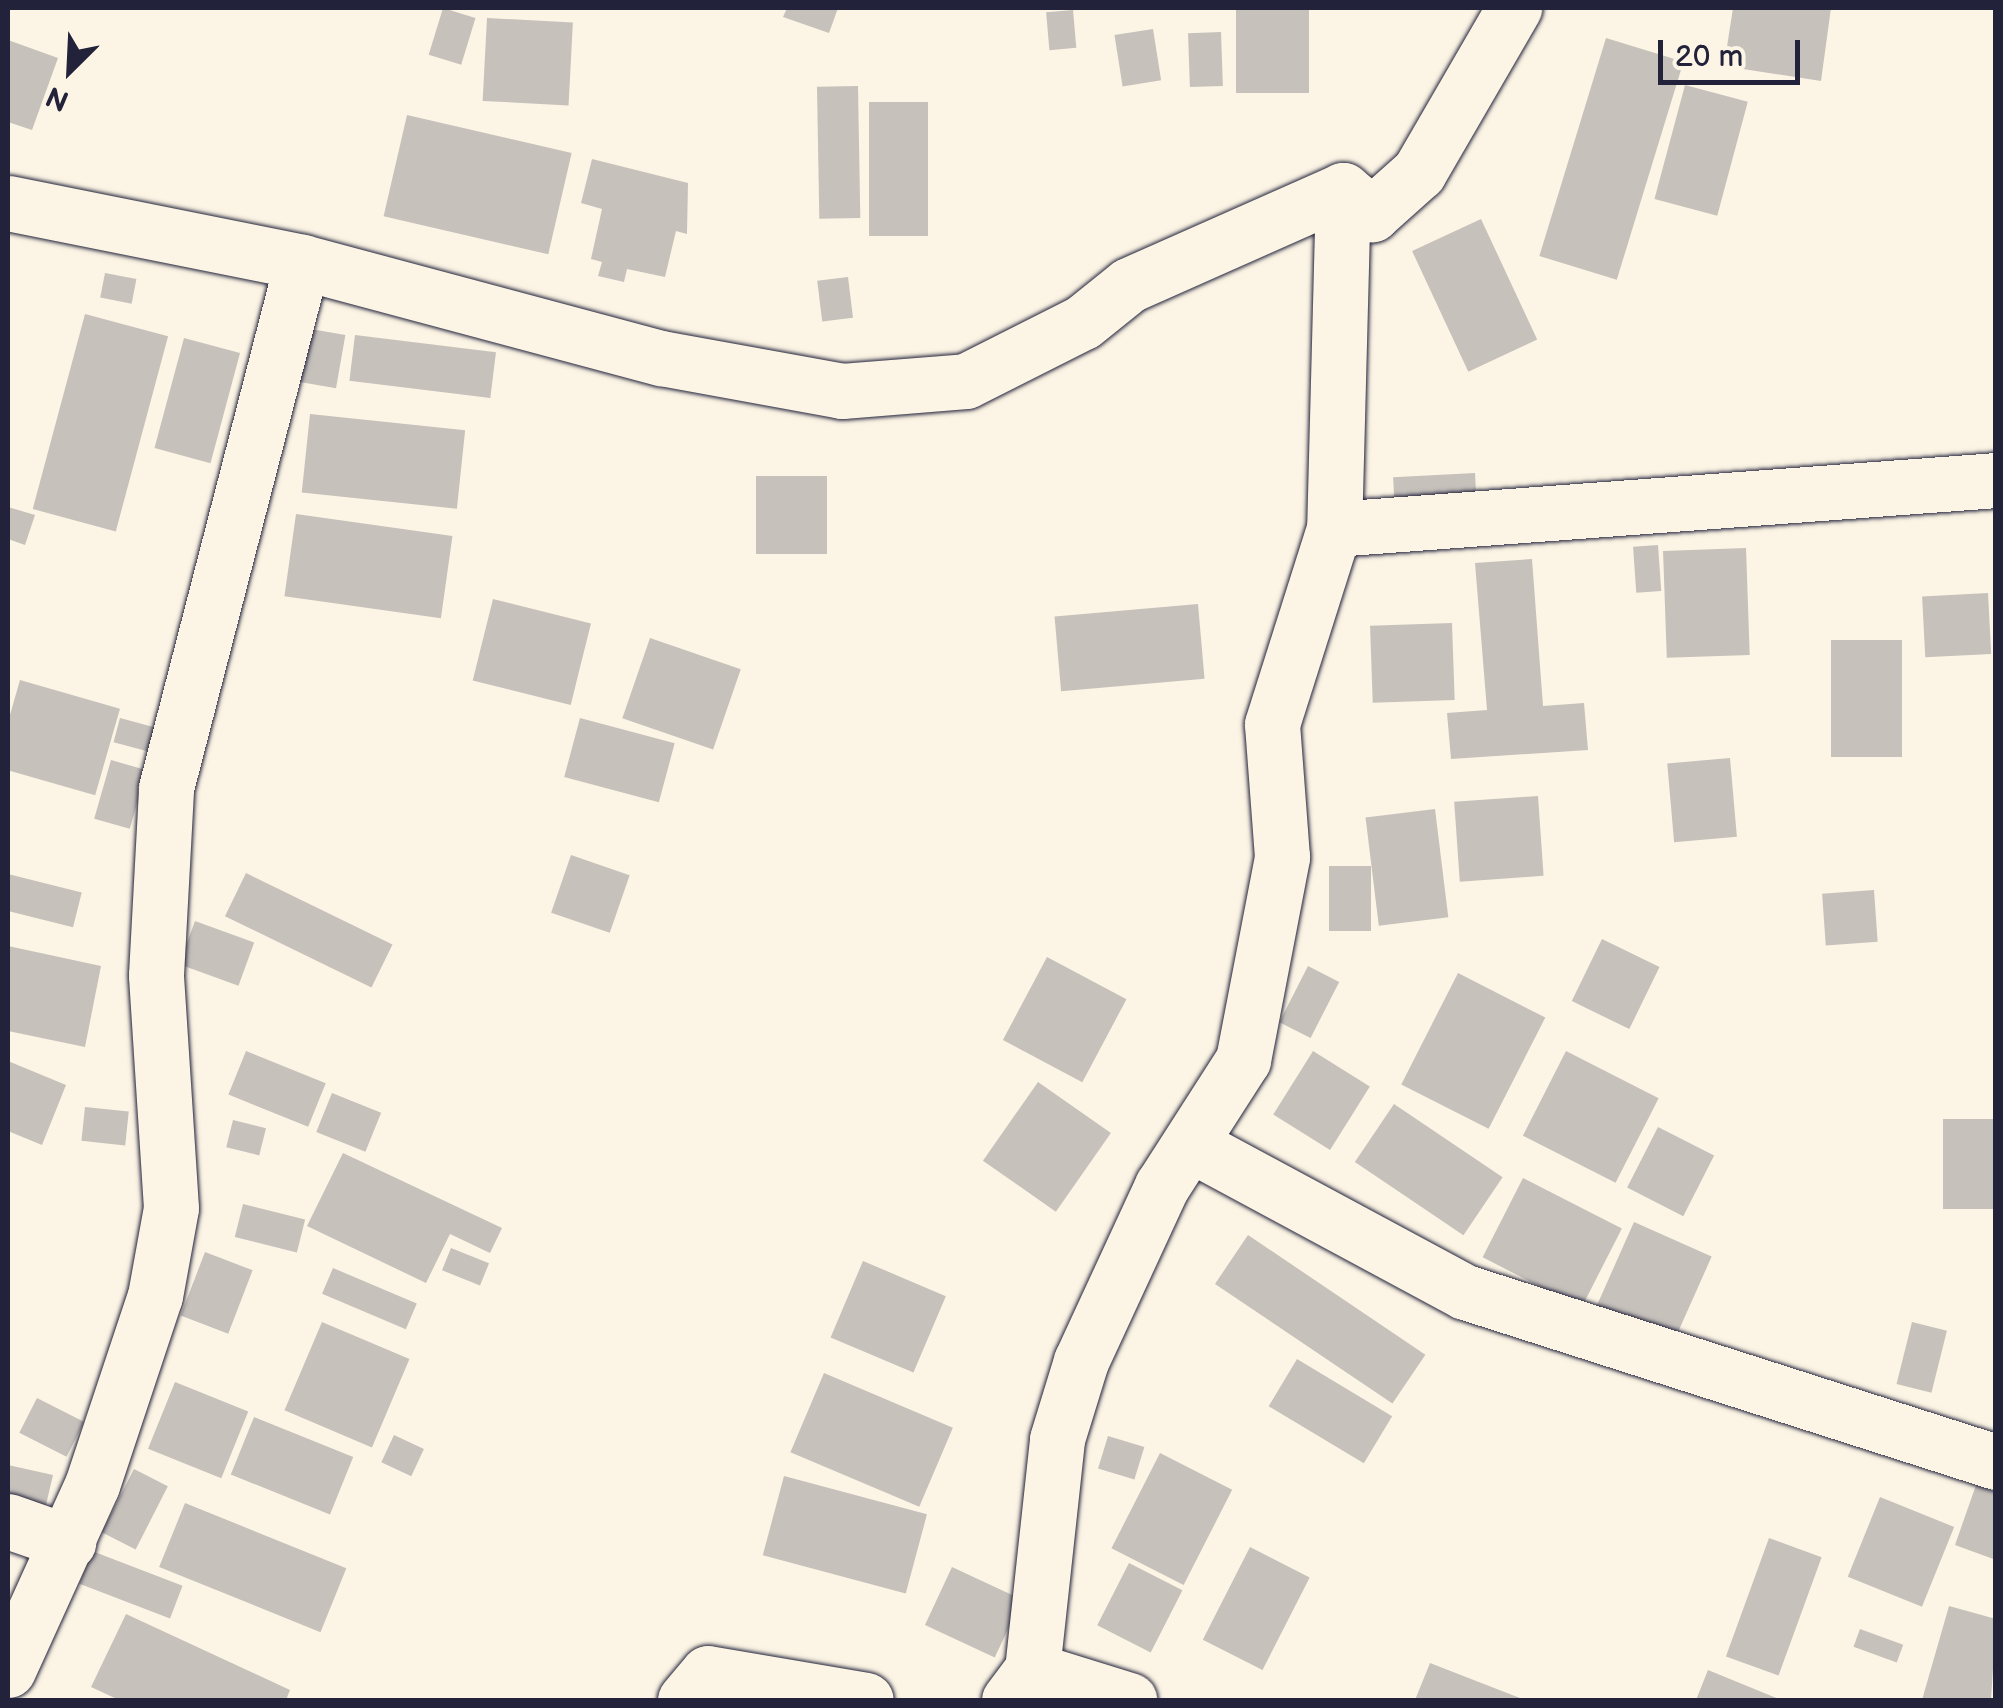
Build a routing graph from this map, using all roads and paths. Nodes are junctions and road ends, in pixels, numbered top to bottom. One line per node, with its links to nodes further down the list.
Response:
1 (1514, 8): 2 (street)
2 (1343, 190): 4 (street); 6 (street)
3 (8, 202): 4 (street)
4 (302, 262): 10 (street)
5 (1996, 480): 6 (street)
6 (1334, 529): 7 (street)
7 (1190, 1144): 8 (street); 12 (street)
8 (1996, 1462)
9 (8, 1522): 10 (street)
10 (68, 1542): 11 (street)
11 (8, 1670)
12 (1021, 1685): 15 (street)
13 (686, 1700): 14 (street)
14 (866, 1700)
15 (1130, 1700)

